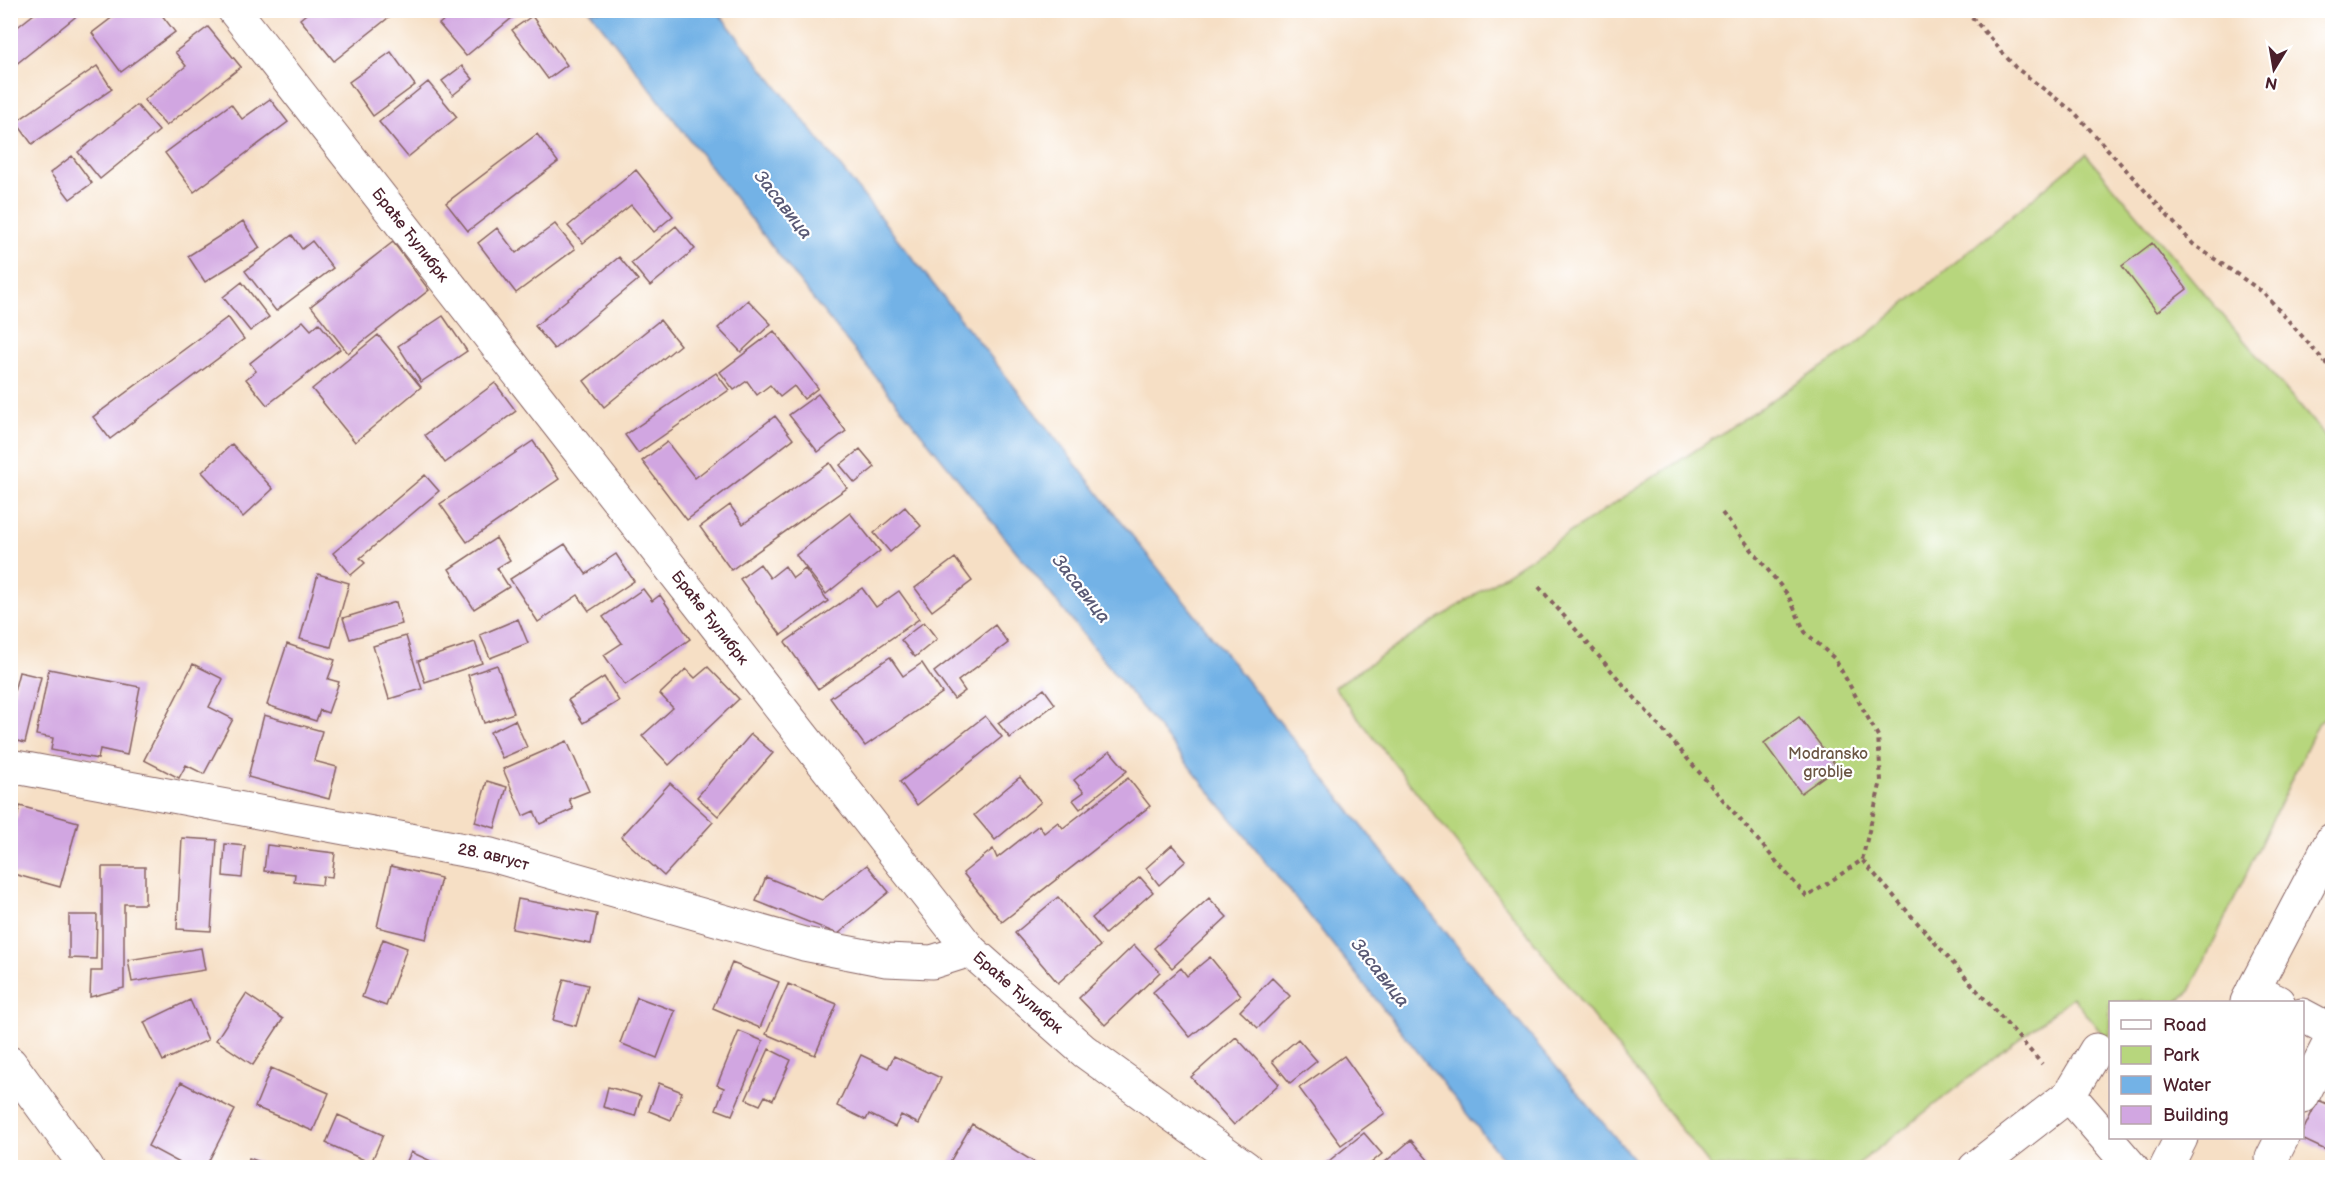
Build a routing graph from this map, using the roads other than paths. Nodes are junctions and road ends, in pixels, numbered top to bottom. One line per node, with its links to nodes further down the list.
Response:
1 (234, 10): 4 (street, Браће Ћулибрк)
2 (10, 766): 4 (street, 28. август)
3 (2332, 840): 5 (street)
4 (970, 950): 15 (street, Браће Ћулибрк)
5 (2259, 998)
6 (2304, 1016): 7 (street)
7 (2332, 1031)
8 (2332, 1038): 11 (street)
9 (2096, 1050): 12 (street)
10 (10, 1063): 14 (street)
11 (2304, 1093)
12 (2069, 1095): 16 (street); 17 (street)
13 (2180, 1139): 18 (street)
14 (87, 1167)
15 (1246, 1167)
16 (1975, 1167)
17 (2132, 1167)
18 (2166, 1167)

